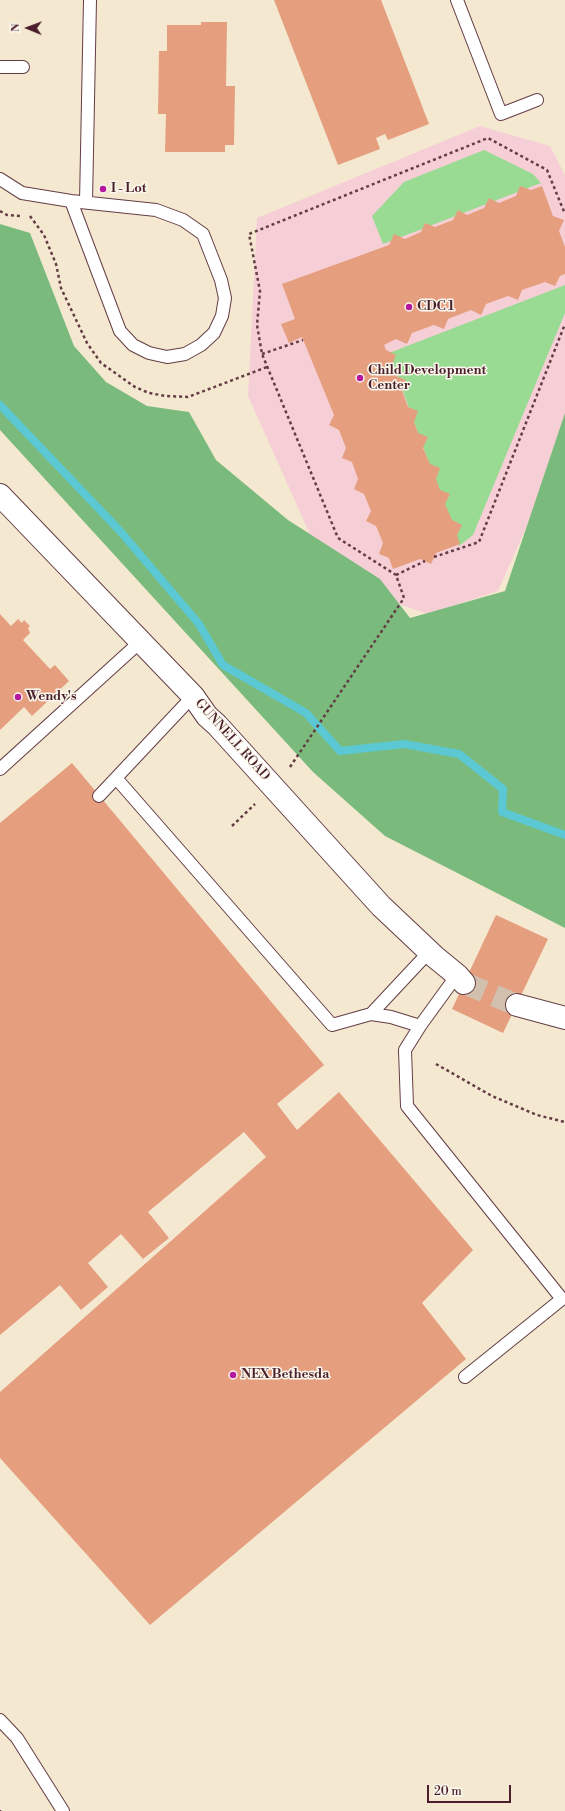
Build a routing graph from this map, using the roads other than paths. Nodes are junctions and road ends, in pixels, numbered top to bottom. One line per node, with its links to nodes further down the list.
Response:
1 (90, 0): 8 (lane)
2 (457, 0): 5 (lane)
3 (0, 67): 4 (lane)
4 (23, 67)
5 (537, 100)
6 (0, 179): 7 (lane)
7 (71, 201): 8 (lane); 8 (lane)
8 (86, 202)
9 (0, 495): 10 (street, GUNNELL ROAD)
10 (140, 642): 11 (street, GUNNELL ROAD); 12 (lane)
11 (193, 696): 13 (lane); 15 (street, GUNNELL ROAD)
12 (0, 769)
13 (116, 778): 14 (lane); 18 (lane)
14 (99, 796)
15 (429, 952): 16 (street, GUNNELL ROAD); 18 (lane)
16 (460, 979): 20 (lane)
17 (517, 1005): 19 (street)
18 (371, 1014): 20 (lane)
19 (565, 1018)
20 (420, 1026): 21 (lane)
21 (465, 1377)
22 (0, 1720): 23 (lane)
23 (64, 1811)

